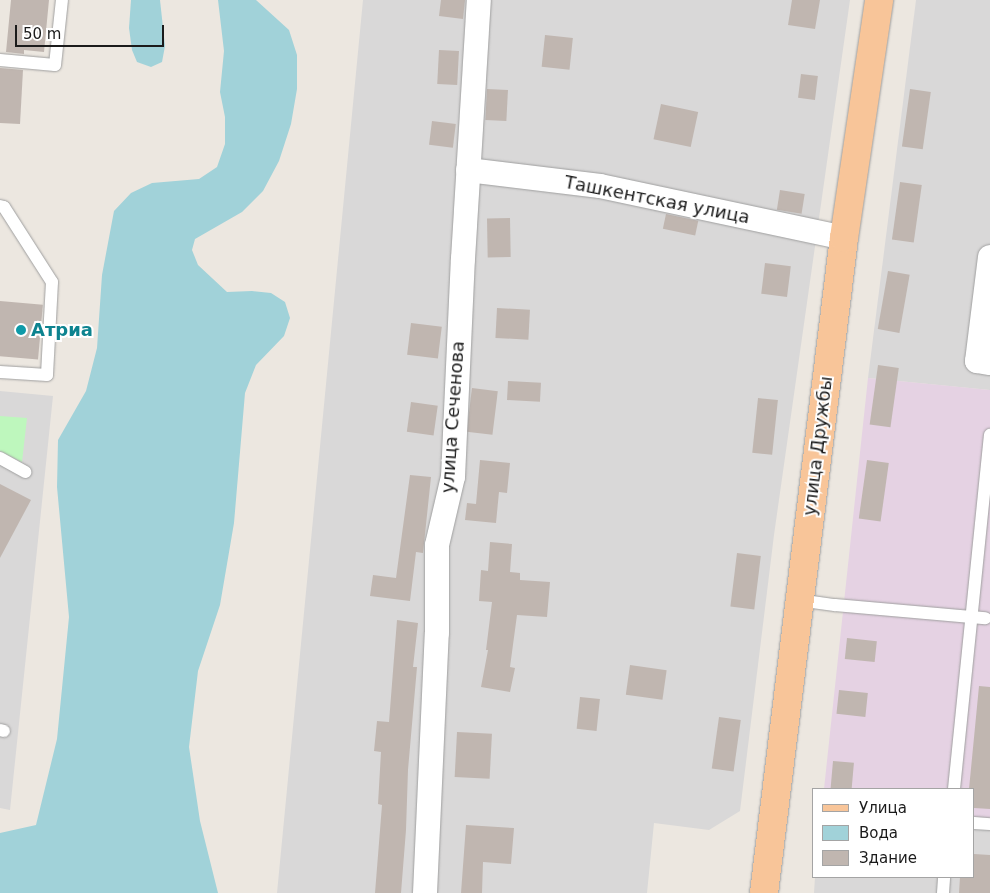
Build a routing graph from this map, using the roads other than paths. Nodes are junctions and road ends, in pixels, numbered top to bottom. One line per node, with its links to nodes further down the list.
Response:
1 (62, 0): 4 (lane)
2 (479, 0): 5 (street, улица Сеченова)
3 (879, 0): 7 (main road, улица Дружбы)
4 (0, 60)
5 (468, 170): 7 (street, Ташкентская улица); 21 (street, улица Сеченова)
6 (0, 206): 10 (lane)
7 (844, 238): 14 (main road, улица Дружбы)
8 (990, 257): 9 (street)
9 (984, 362)
10 (0, 372)
11 (990, 435): 15 (lane)
12 (0, 458): 13 (lane)
13 (25, 472)
14 (798, 600): 15 (lane); 22 (main road, улица Дружбы)
15 (970, 617): 16 (lane); 17 (lane)
16 (985, 618)
17 (954, 788)
18 (975, 823): 19 (lane)
19 (990, 824)
20 (944, 878): 23 (lane)
21 (425, 893)
22 (764, 893)
23 (943, 893)

